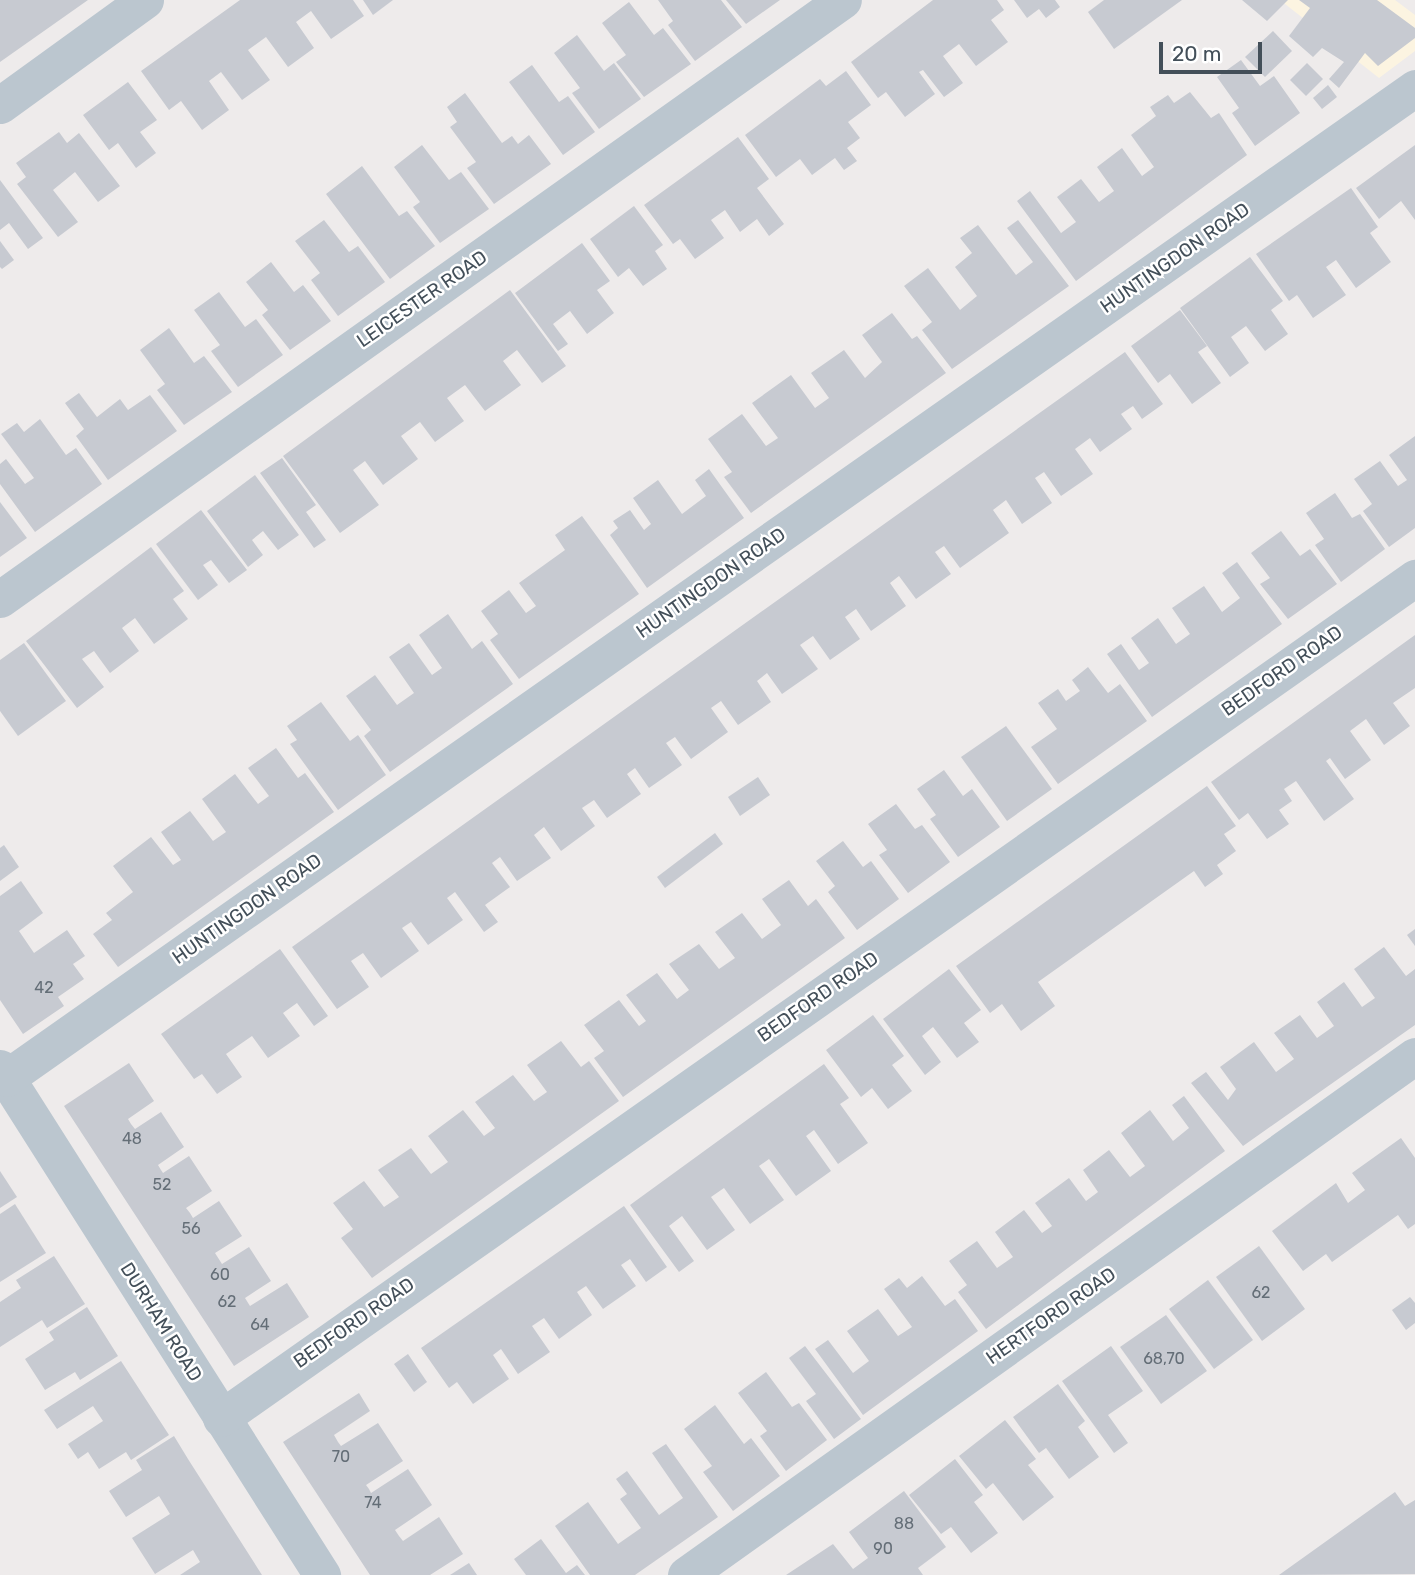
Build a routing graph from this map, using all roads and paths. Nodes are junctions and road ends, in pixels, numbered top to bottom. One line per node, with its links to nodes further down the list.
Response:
1 (145, 0): 4 (street)
2 (843, 0): 6 (street, LEICESTER ROAD)
3 (1415, 88): 8 (street, HUNTINGDON ROAD)
4 (0, 105)
5 (1415, 578): 9 (street, BEDFORD ROAD)
6 (0, 599)
7 (1415, 1056): 11 (street, HERTFORD ROAD)
8 (3, 1073): 9 (street, DURHAM ROAD)
9 (221, 1418): 10 (street, DURHAM ROAD)
10 (322, 1575)
11 (686, 1575)

